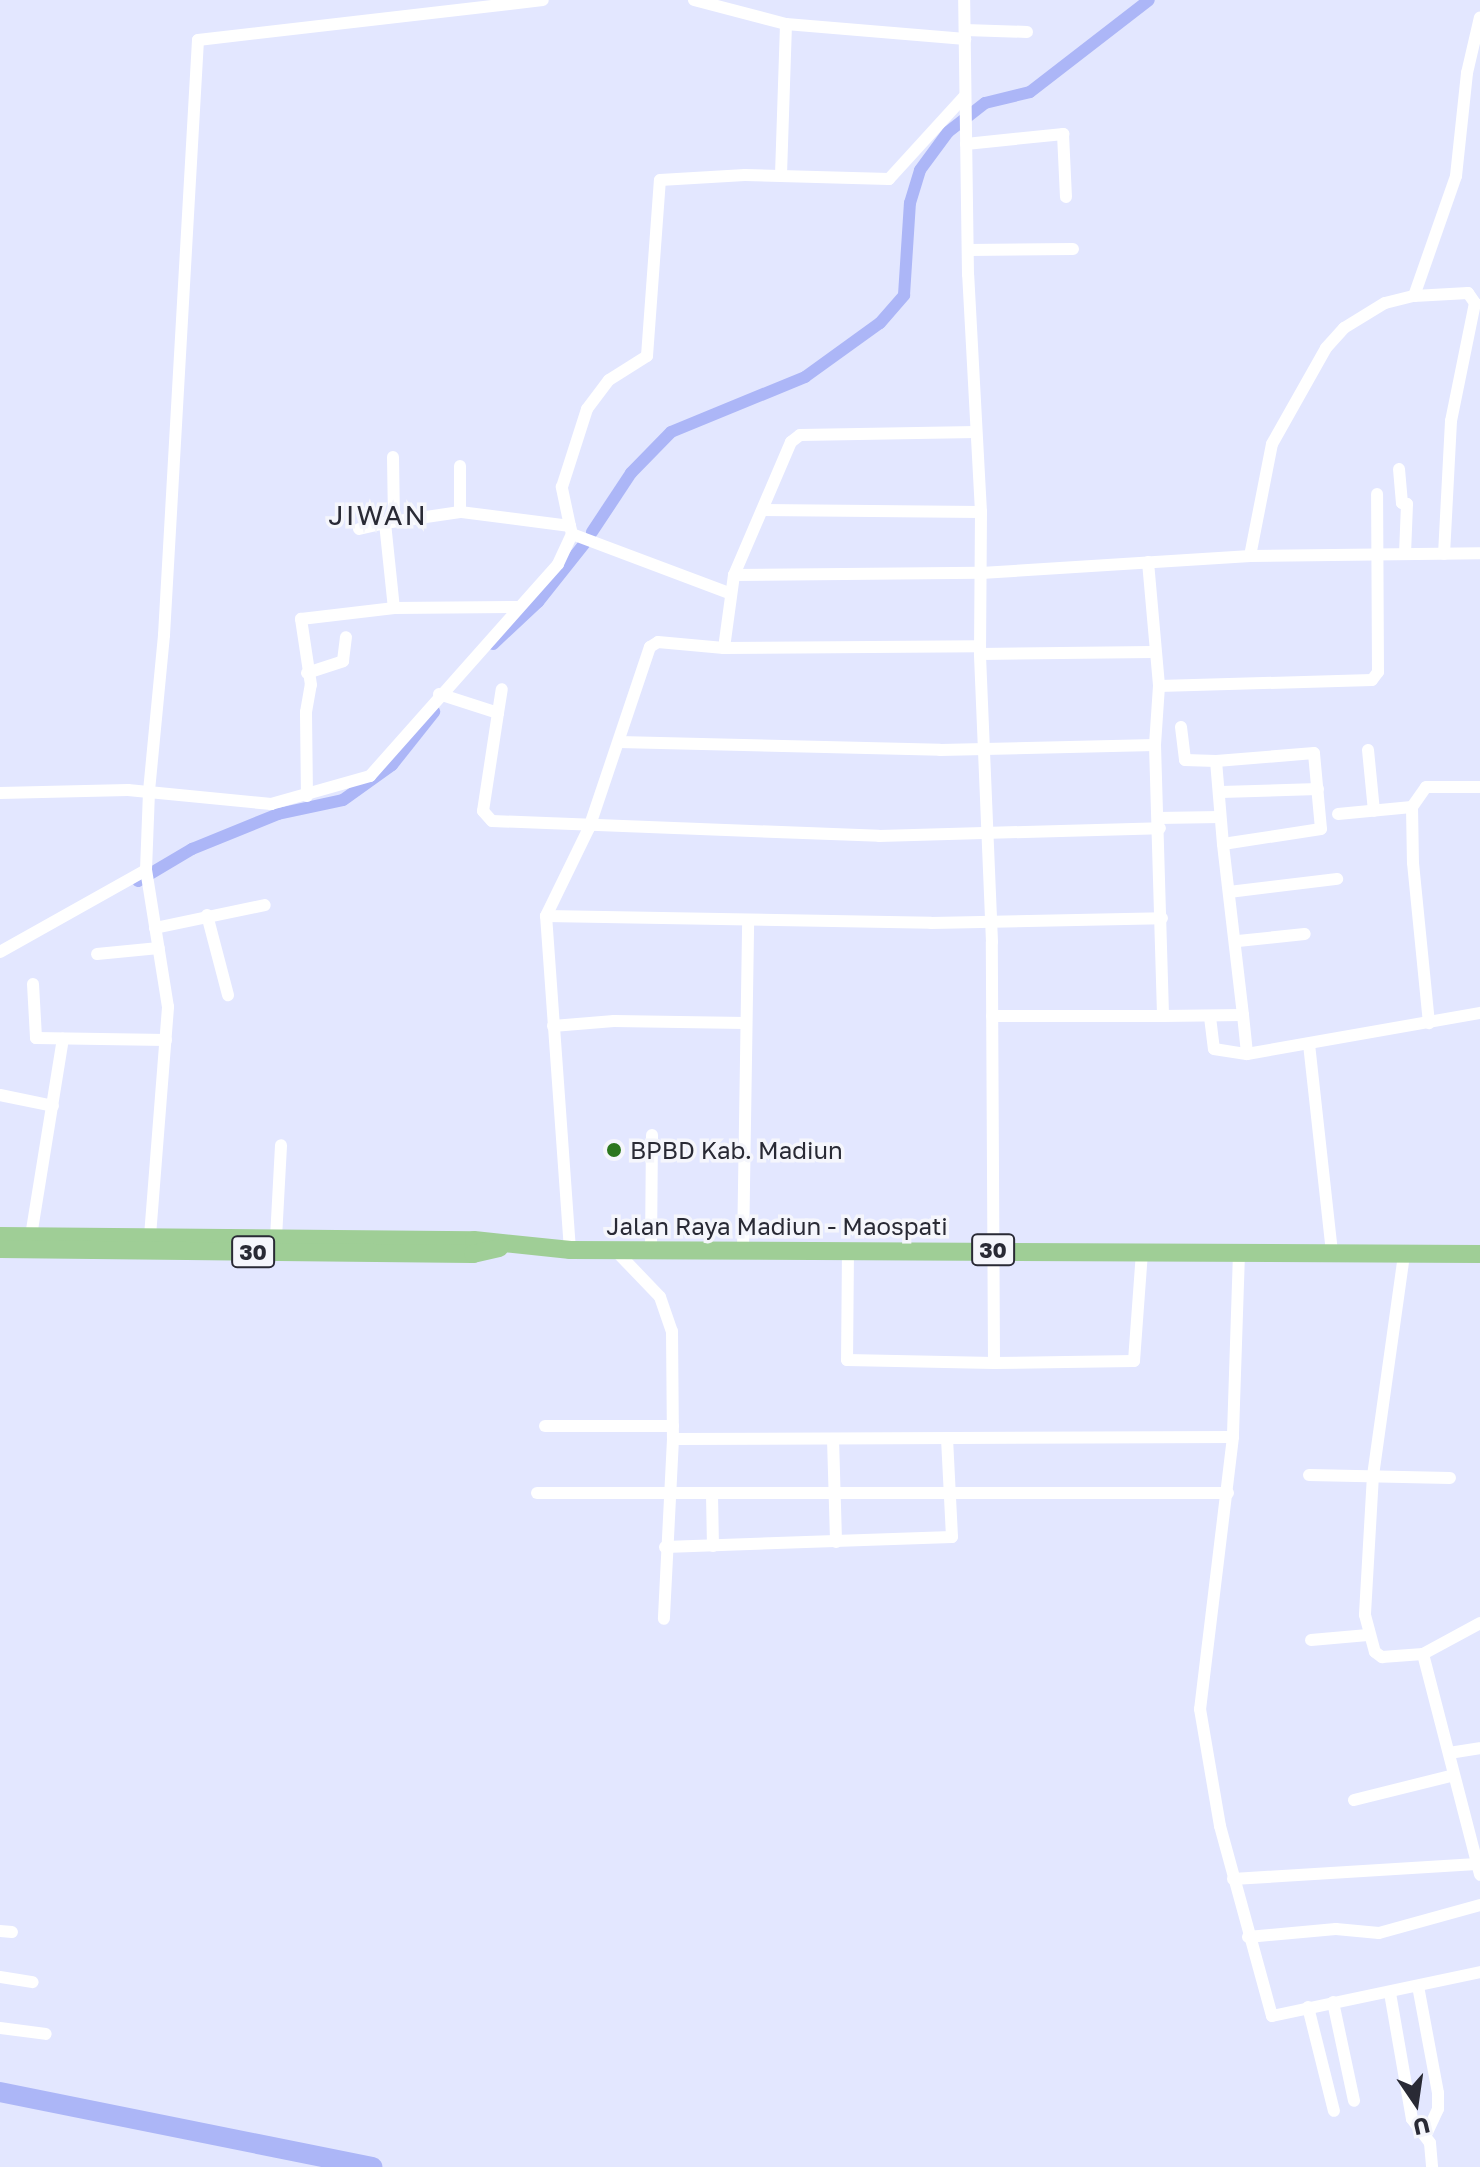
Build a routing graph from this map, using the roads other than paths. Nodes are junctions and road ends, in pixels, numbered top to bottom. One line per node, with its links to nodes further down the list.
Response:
1 (543, 0): 54 (street)
2 (694, 0): 5 (street)
3 (964, 0): 7 (street)
4 (1480, 17): 14 (street)
5 (786, 24): 7 (street); 10 (street)
6 (1027, 32): 7 (street)
7 (965, 35): 8 (street)
8 (964, 97): 9 (street); 10 (street)
9 (966, 139): 11 (street); 13 (street)
10 (781, 175): 25 (street)
11 (1066, 197)
12 (1073, 249): 13 (street)
13 (968, 250): 15 (street)
14 (1414, 296): 29 (street); 30 (street)
15 (976, 432): 20 (street); 22 (street)
16 (393, 457): 23 (street)
17 (460, 466): 21 (street)
18 (1399, 469): 27 (street)
19 (1377, 494): 26 (street)
20 (763, 510): 22 (street); 33 (street)
21 (460, 512): 23 (street); 25 (street)
22 (981, 512): 32 (street)
23 (390, 522): 24 (street); 36 (street)
24 (359, 529)
25 (571, 530): 34 (street); 35 (street)
26 (1378, 553): 27 (street); 30 (street); 42 (street)
27 (1405, 553): 29 (street)
28 (1480, 553): 29 (street)
29 (1444, 554)
30 (1250, 556): 31 (street)
31 (1148, 562): 32 (street); 40 (street)
32 (981, 573): 33 (street); 39 (street)
33 (734, 575): 34 (street)
34 (729, 593): 38 (street)
35 (517, 607): 36 (street); 44 (street)
36 (394, 608): 41 (street)
37 (346, 637): 41 (street)
38 (724, 648): 39 (street); 47 (street)
39 (980, 650): 40 (street); 49 (street)
40 (1153, 652): 42 (street)
41 (307, 673): 57 (street)
42 (1159, 686): 48 (street)
43 (502, 689): 45 (street)
44 (440, 694): 45 (street); 57 (street)
45 (498, 713): 63 (street)
46 (1181, 727): 51 (street)
47 (619, 742): 49 (street); 63 (street)
48 (1155, 745): 49 (street); 62 (street)
49 (983, 748): 64 (street)
50 (1368, 750): 59 (street)
51 (1216, 761): 53 (street); 55 (street)
52 (1480, 787): 58 (street)
53 (1318, 789): 55 (street); 65 (street)
54 (149, 791): 56 (street); 57 (street); 66 (street)
55 (1221, 792): 61 (street)
56 (0, 793)
57 (307, 796)
58 (1412, 807): 59 (street); 89 (street)
59 (1374, 811): 60 (street)
60 (1338, 814)
61 (1220, 817): 62 (street); 65 (street)
62 (1159, 823): 64 (street); 72 (street)
63 (589, 828): 64 (street); 71 (street)
64 (987, 834): 74 (street)
65 (1223, 844): 68 (street)
66 (146, 872): 75 (street); 79 (street)
67 (1337, 879): 68 (street)
68 (1229, 892): 77 (street)
69 (265, 905): 70 (street)
70 (207, 915): 75 (street); 82 (street)
71 (546, 916): 73 (street); 90 (street)
72 (1162, 918): 74 (street); 86 (street)
73 (748, 920): 74 (street); 88 (street)
74 (990, 921): 85 (street)
75 (155, 928): 78 (street)
76 (1305, 934): 77 (street)
77 (1238, 941): 84 (street)
78 (159, 948): 80 (street); 92 (street)
79 (0, 952)
80 (97, 954)
81 (33, 984): 91 (street)
82 (228, 995)
83 (1480, 1013): 89 (street)
84 (1243, 1015): 87 (street); 94 (street)
85 (992, 1016): 86 (street); 110 (street)
86 (1163, 1016): 87 (street)
87 (1210, 1017): 94 (street)
88 (745, 1023): 90 (street); 108 (street)
89 (1429, 1023): 93 (street)
90 (553, 1026): 106 (street)
91 (63, 1039): 92 (street); 96 (street)
92 (166, 1040): 101 (street)
93 (1309, 1044): 94 (street); 113 (street)
94 (1247, 1054)
95 (0, 1095): 96 (street)
96 (53, 1106): 100 (street)
97 (652, 1135): 105 (street)
98 (281, 1145): 102 (street)
99 (0, 1236): 100 (highway, Jalan Raya Madiun - Maospati / 30)
100 (31, 1236): 101 (highway, Jalan Raya Madiun - Maospati / 30)
101 (150, 1236): 102 (highway, Jalan Raya Madiun - Maospati / 30)
102 (276, 1238): 103 (highway, Jalan Raya Madiun - Maospati / 30)
103 (346, 1246): 104 (highway, Jalan Raya Madiun - Maospati / 30); 106 (highway, Jalan Raya Madiun - Maospati / 30)
104 (0, 1249)
105 (651, 1249): 107 (highway, Jalan Raya Madiun - Maospati / 30); 108 (highway, Jalan Raya Madiun - Maospati / 30)
106 (570, 1250): 107 (highway, Jalan Raya Madiun - Maospati / 30)
107 (615, 1250): 118 (street)
108 (743, 1250): 109 (highway, Jalan Raya Madiun - Maospati / 30)
109 (848, 1250): 110 (highway, Jalan Raya Madiun - Maospati / 30); 116 (street)
110 (995, 1250): 111 (highway, Jalan Raya Madiun - Maospati / 30); 116 (street)
111 (1142, 1253): 112 (highway, Jalan Raya Madiun - Maospati / 30); 116 (street)
112 (1239, 1253): 113 (highway, Jalan Raya Madiun - Maospati / 30); 119 (street)
113 (1332, 1253): 115 (highway, Jalan Raya Madiun - Maospati / 30)
114 (1480, 1254): 115 (highway, Jalan Raya Madiun - Maospati / 30)
115 (1404, 1255): 123 (street)
116 (994, 1363)
117 (545, 1426): 118 (street)
118 (673, 1432): 121 (street); 130 (street)
119 (1233, 1437): 120 (street); 128 (street)
120 (947, 1438): 121 (street); 127 (street)
121 (833, 1439): 126 (street)
122 (1309, 1475): 123 (street)
123 (1373, 1475): 124 (street); 136 (street)
124 (1450, 1478)
125 (537, 1493): 130 (street)
126 (835, 1493): 127 (street); 129 (street); 131 (street)
127 (950, 1493): 128 (street); 131 (street)
128 (1228, 1493): 144 (street)
129 (712, 1495): 130 (street); 132 (street)
130 (670, 1496): 133 (street)
131 (836, 1542): 132 (street)
132 (713, 1546): 133 (street)
133 (665, 1547): 134 (street)
134 (664, 1619)
135 (1480, 1623): 138 (street)
136 (1368, 1635): 137 (street); 138 (street)
137 (1311, 1640)
138 (1423, 1654): 140 (street)
139 (1480, 1748): 140 (street)
140 (1449, 1753): 141 (street)
141 (1454, 1775): 142 (street); 143 (street)
142 (1354, 1800)
143 (1478, 1863): 144 (street)
144 (1233, 1879): 146 (street)
145 (1480, 1905): 146 (street)
146 (1248, 1937): 153 (street)
147 (1480, 1972): 150 (street)
148 (0, 1977): 149 (street)
149 (33, 1982)
150 (1418, 1986): 151 (street); 158 (street)
151 (1390, 1993): 152 (street); 158 (street)
152 (1333, 2002): 153 (street); 156 (street)
153 (1308, 2007): 157 (street)
154 (0, 2028): 155 (street)
155 (46, 2034)
156 (1354, 2101)
157 (1334, 2111)
158 (1426, 2135): 159 (street)
159 (1432, 2167)

